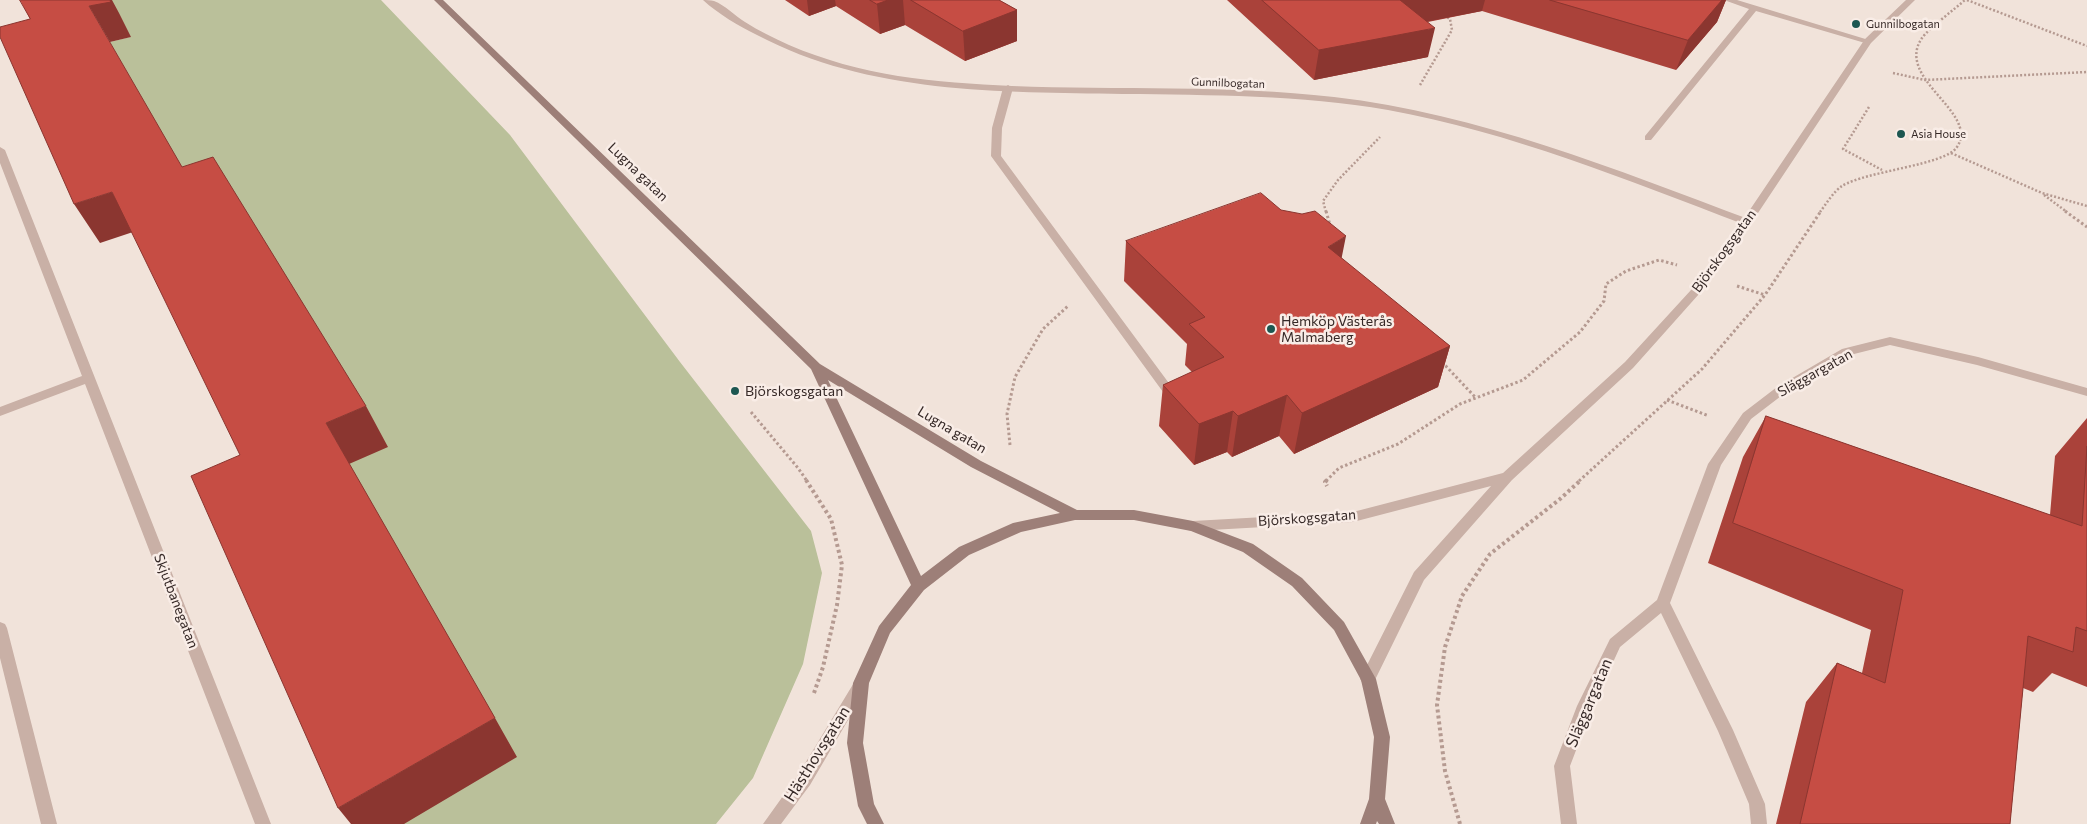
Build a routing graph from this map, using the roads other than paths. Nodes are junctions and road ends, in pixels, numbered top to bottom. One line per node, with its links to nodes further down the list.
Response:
1 (438, 0): 11 (main road, Lugna gatan)
2 (707, 0): 7 (street, Gunnilbogatan)
3 (1728, 0): 5 (street)
4 (1911, 0): 6 (street, Björskogsgatan)
5 (1754, 8): 6 (street); 8 (street)
6 (1868, 41): 10 (street, Björskogsgatan)
7 (1008, 88): 10 (street, Gunnilbogatan); 13 (street)
8 (1648, 138)
9 (0, 150): 12 (street, Skjutbanegatan)
10 (1747, 222): 16 (street, Björskogsgatan)
11 (816, 367): 17 (main road, Lugna gatan); 19 (main road, Lugna gatan)
12 (89, 378): 15 (street); 26 (street, Skjutbanegatan)
13 (1167, 389)
14 (2087, 392): 20 (street, Släggargatan)
15 (0, 412)
16 (1507, 477): 18 (street, Björskogsgatan); 22 (street, Björskogsgatan)
17 (1075, 515): 18 (main road); 19 (main road)
18 (1192, 526): 22 (main road)
19 (920, 586): 23 (main road)
20 (1663, 603): 31 (street, Släggargatan); 32 (street)
21 (0, 628): 25 (street)
22 (1368, 679): 24 (main road)
23 (861, 683): 27 (street, Hästhovsgatan); 28 (main road)
24 (1378, 799): 29 (main road); 30 (main road)
25 (49, 824)
26 (263, 824)
27 (771, 824)
28 (876, 824)
29 (1368, 824)
30 (1387, 824)
31 (1569, 824)
32 (1759, 824)

